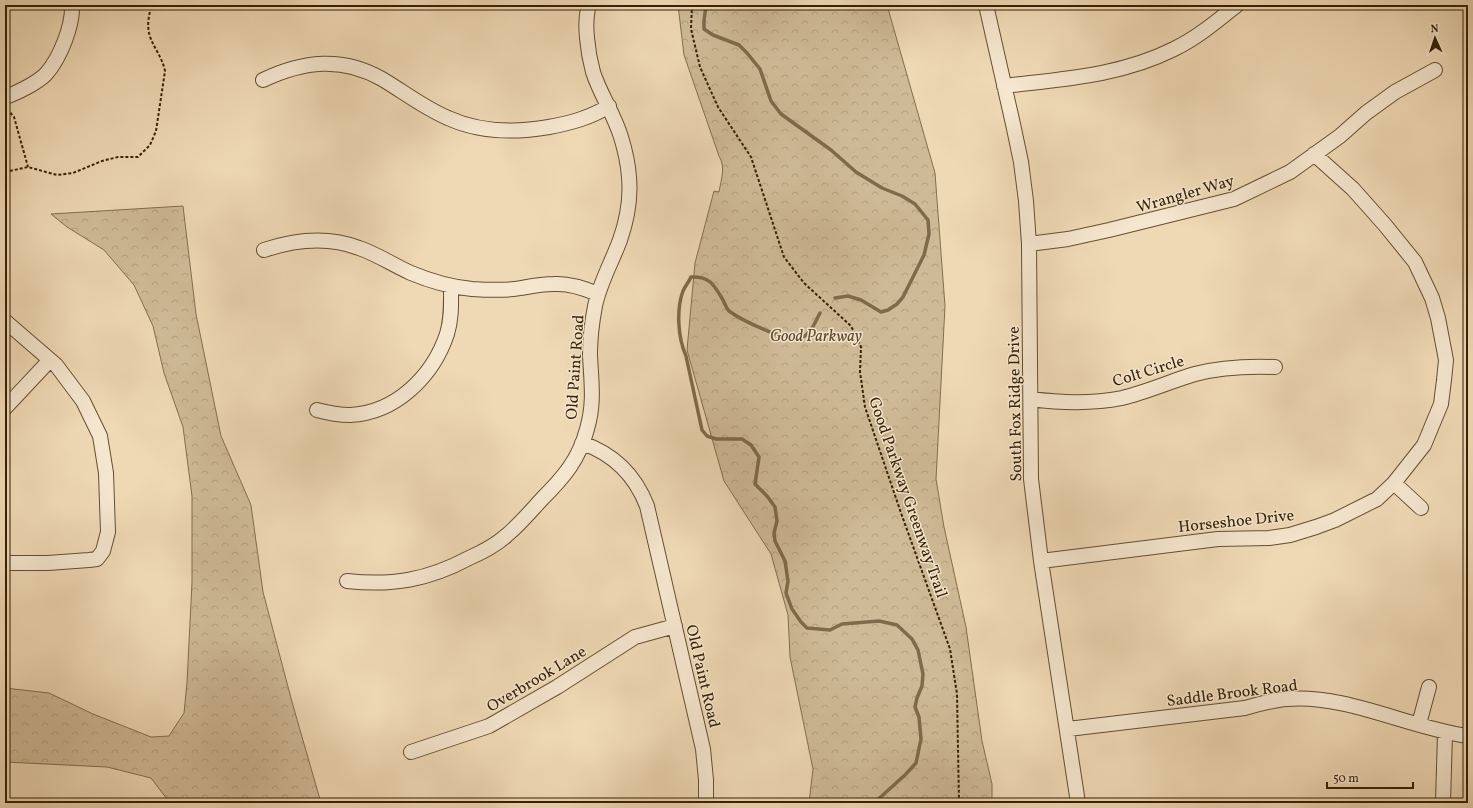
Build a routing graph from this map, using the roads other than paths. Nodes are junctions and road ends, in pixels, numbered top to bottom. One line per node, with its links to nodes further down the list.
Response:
1 (72, 5): 8 (street)
2 (589, 5): 9 (street, Old Paint Road)
3 (986, 5): 7 (street, South Fox Ridge Drive)
4 (1237, 5): 7 (street)
5 (1435, 70): 10 (street, Wrangler Way)
6 (263, 80): 9 (street)
7 (1004, 86): 11 (street, South Fox Ridge Drive)
8 (5, 97)
9 (609, 106): 14 (street, Old Paint Road)
10 (1314, 154): 11 (street, Wrangler Way); 22 (street, Horseshoe Drive)
11 (1029, 244): 18 (street, South Fox Ridge Drive)
12 (264, 250): 13 (street)
13 (452, 286): 14 (street); 20 (street)
14 (598, 294): 21 (street, Old Paint Road)
15 (5, 321): 16 (street)
16 (50, 360): 19 (street); 25 (street)
17 (1274, 367): 18 (street, Colt Circle)
18 (1031, 400): 24 (street, South Fox Ridge Drive)
19 (5, 408)
20 (317, 410)
21 (582, 443): 26 (street); 27 (street, Old Paint Road)
22 (1394, 483): 23 (street); 24 (street, Horseshoe Drive)
23 (1421, 508)
24 (1042, 562): 30 (street, South Fox Ridge Drive)
25 (5, 563)
26 (347, 582)
27 (675, 626): 33 (street, Overbrook Lane); 34 (street, Old Paint Road)
28 (1429, 686): 29 (street)
29 (1419, 724): 30 (street, Saddle Brook Road); 31 (street, Saddle Brook Road)
30 (1068, 729): 35 (street, South Fox Ridge Drive)
31 (1445, 733): 32 (street, Saddle Brook Road); 36 (street)
32 (1468, 736)
33 (411, 752)
34 (706, 803)
35 (1078, 803)
36 (1443, 803)

